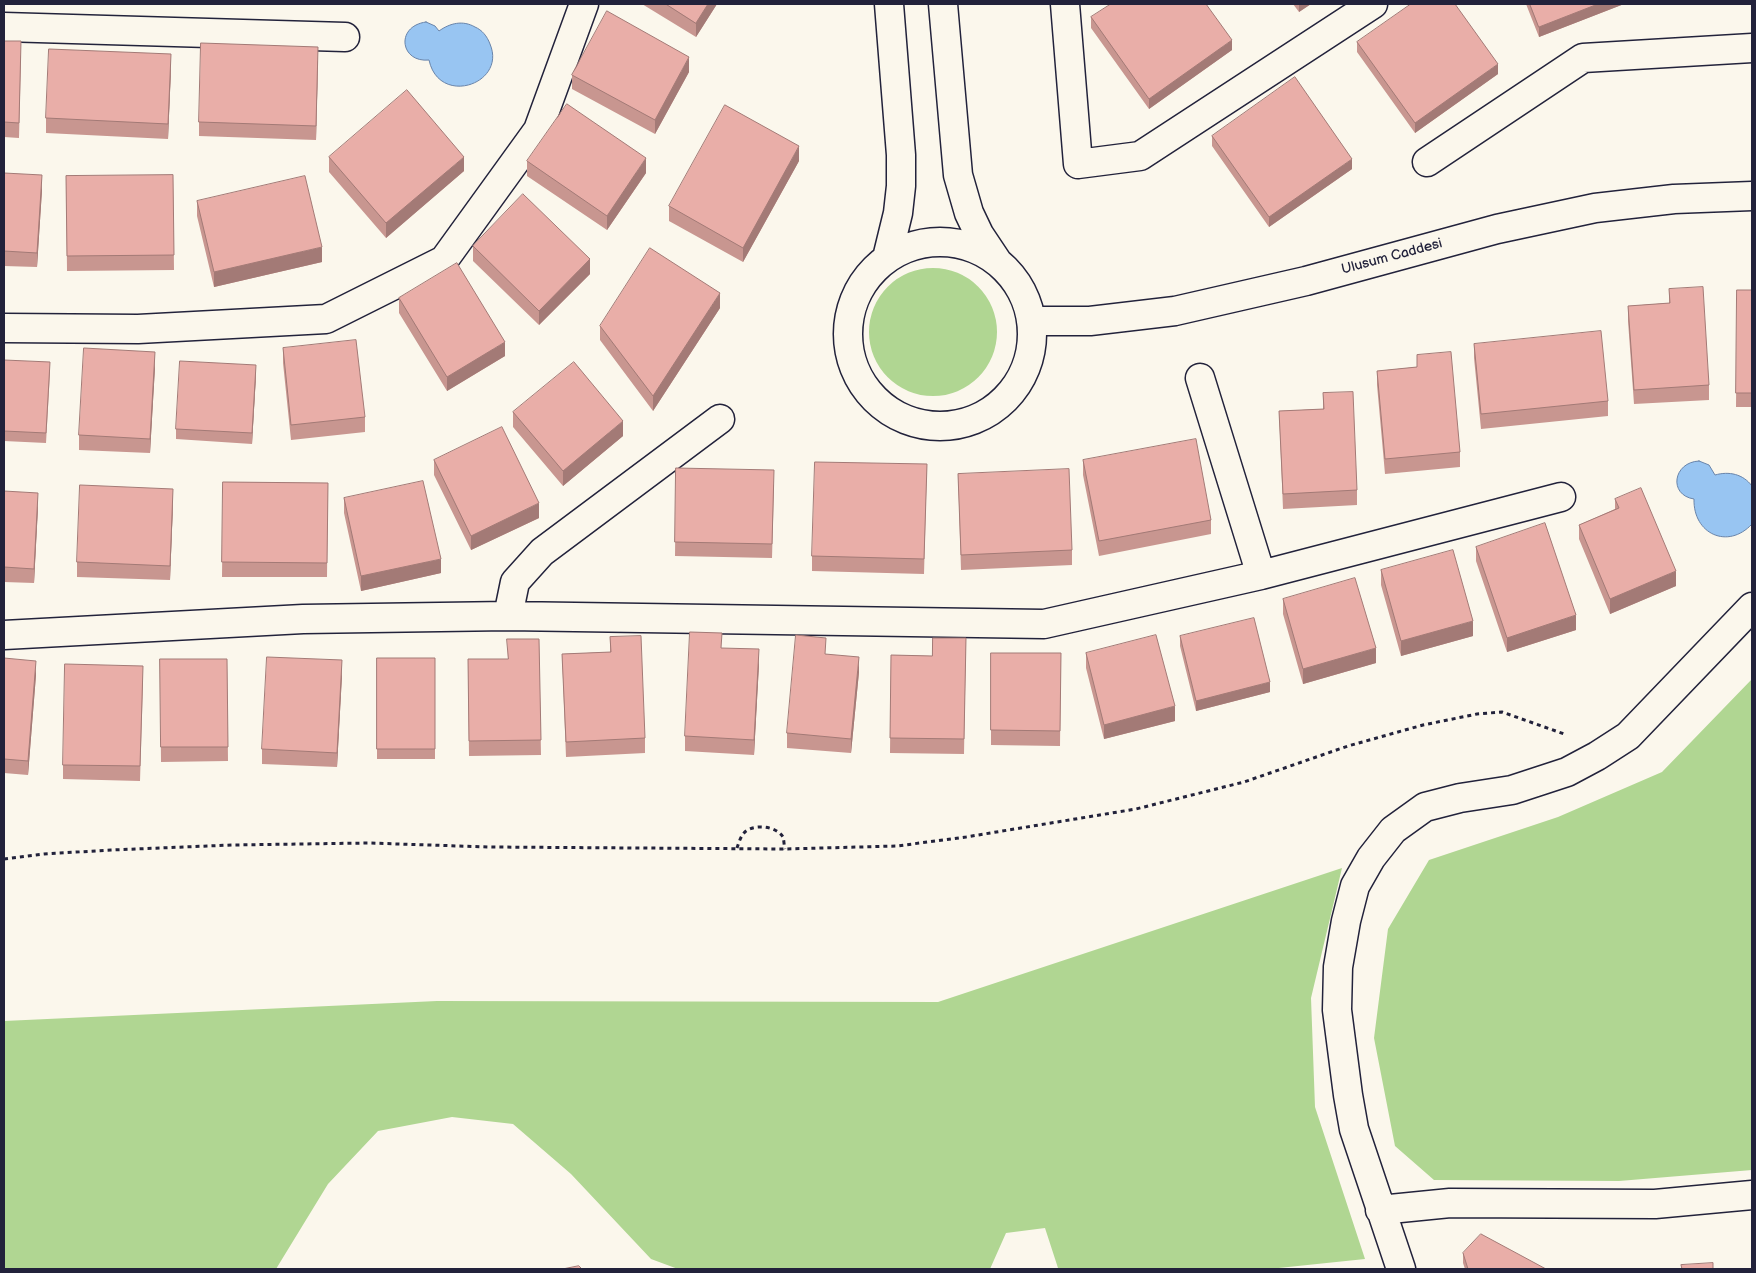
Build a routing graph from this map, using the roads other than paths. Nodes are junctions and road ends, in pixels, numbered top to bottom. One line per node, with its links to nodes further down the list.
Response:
1 (584, 4): 14 (street)
2 (889, 4): 11 (street)
3 (943, 4): 12 (street)
4 (1065, 4): 5 (street)
5 (1373, 4)
6 (4, 27): 7 (street)
7 (345, 37)
8 (1752, 48): 9 (street)
9 (1427, 162)
10 (1752, 196): 13 (street, Ulusum Caddesi)
11 (888, 258): 12 (street); 13 (street)
12 (998, 262): 13 (street)
13 (1032, 321)
14 (4, 328)
15 (1200, 378): 18 (street)
16 (720, 419): 20 (street)
17 (1560, 497): 18 (street)
18 (1260, 575): 20 (street)
19 (1752, 607): 23 (street)
20 (508, 616): 21 (street)
21 (4, 635)
22 (1752, 1194): 23 (street)
23 (1380, 1210): 24 (street)
24 (1401, 1269)

